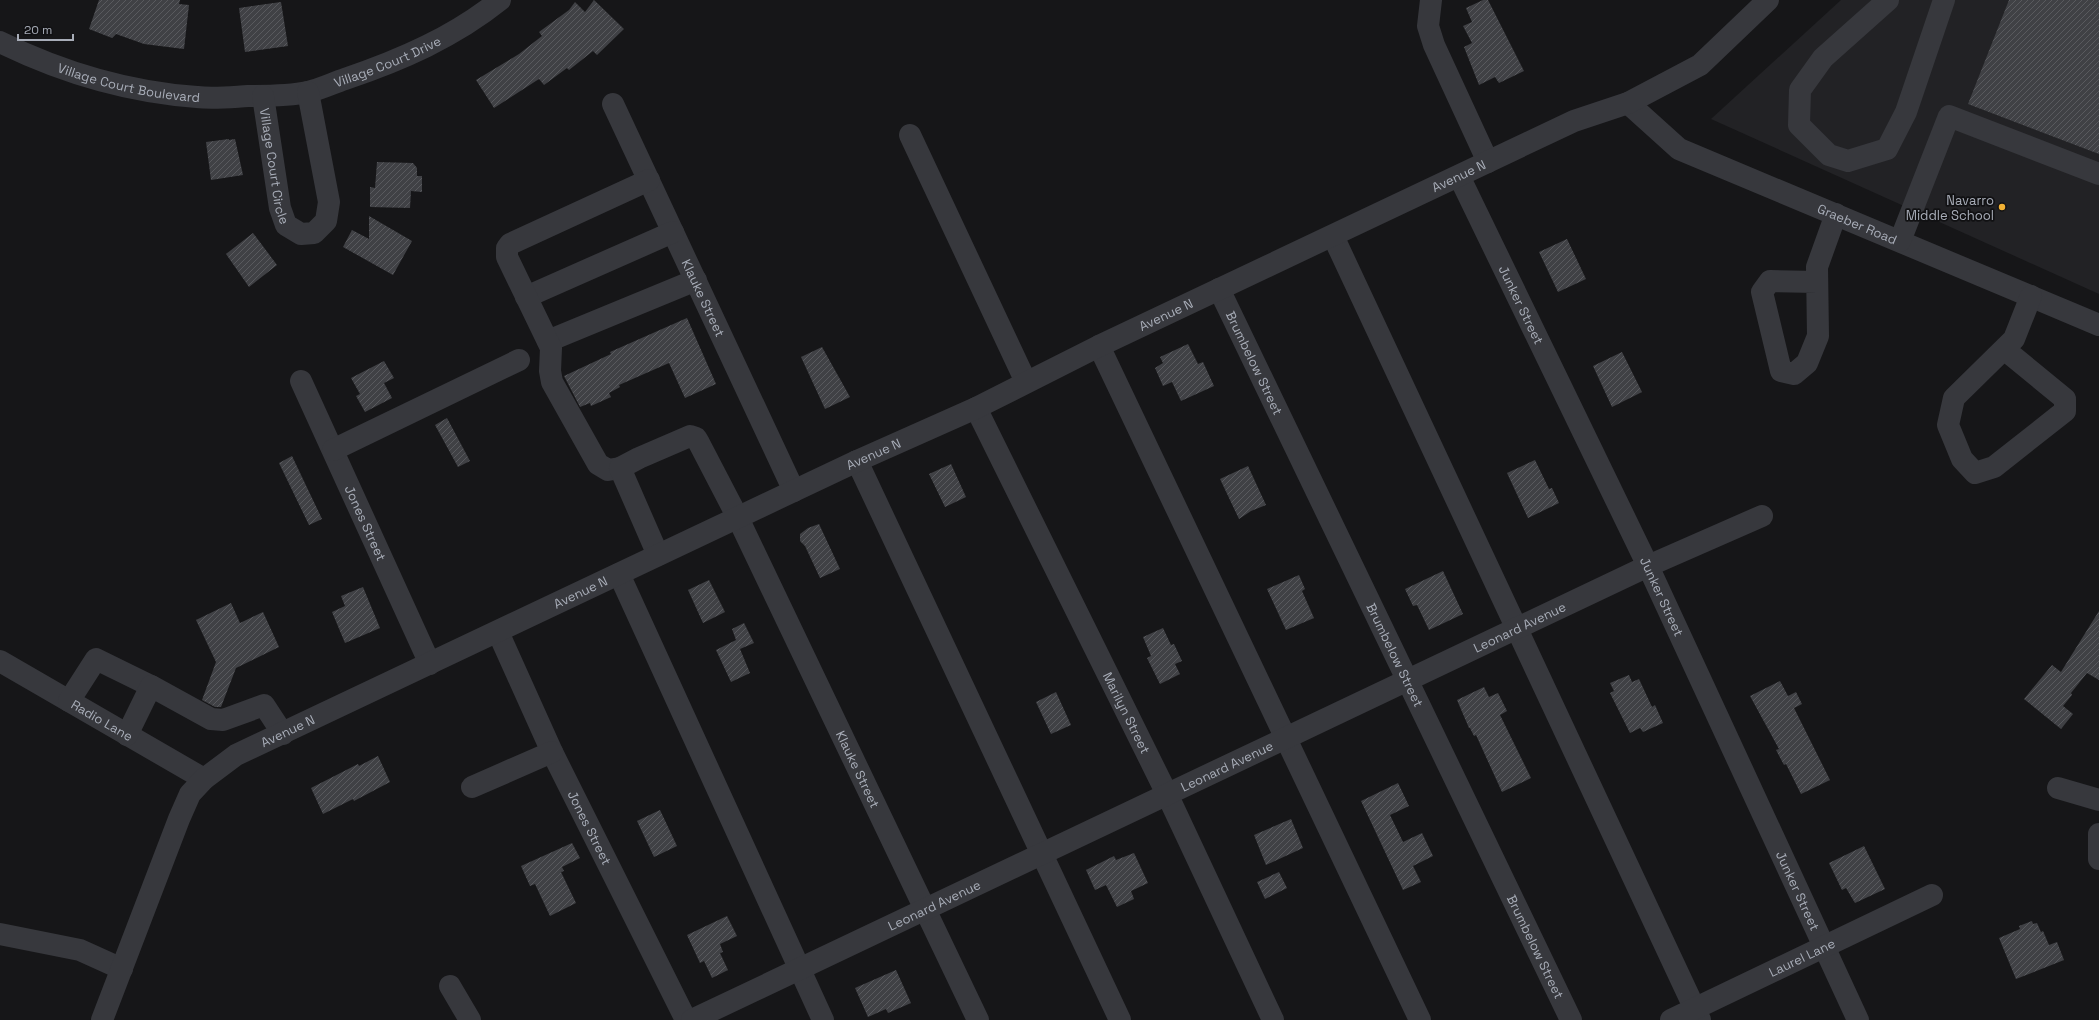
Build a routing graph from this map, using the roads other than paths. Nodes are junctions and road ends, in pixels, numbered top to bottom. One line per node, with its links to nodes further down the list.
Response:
1 (500, 0): 7 (street, Village Court Drive)
2 (1431, 0): 12 (street)
3 (1768, 0): 9 (street, Avenue N)
4 (1888, 0): 5 (street)
5 (1944, 0)
6 (0, 42): 8 (street, Village Court Boulevard)
7 (308, 92): 8 (street, Village Court Drive); 8 (street, Village Court Circle)
8 (263, 96)
9 (1628, 103): 12 (street, Avenue N); 16 (street, Graeber Road)
10 (613, 104): 15 (street, Klauke Street)
11 (910, 135): 31 (street)
12 (1488, 162): 14 (street, Avenue N)
13 (2099, 174): 19 (street)
14 (1459, 176): 18 (street, Avenue N); 40 (street, Junker Street)
15 (649, 180): 17 (street, Klauke Street); 24 (street)
16 (1836, 214): 19 (street, Graeber Road); 21 (street)
17 (673, 232): 20 (street, Klauke Street); 24 (street)
18 (1333, 236): 22 (street, Avenue N); 42 (street)
19 (1900, 241): 23 (street, Graeber Road)
20 (696, 280): 26 (street); 36 (street, Klauke Street)
21 (1817, 282)
22 (1219, 289): 27 (street, Avenue N); 46 (street, Brumbelow Street)
23 (2031, 296): 25 (street, Graeber Road); 28 (street)
24 (526, 298): 26 (street)
25 (2099, 325)
26 (548, 341): 35 (street)
27 (1099, 346): 31 (street, Avenue N); 51 (street)
28 (2004, 349): 28 (street)
29 (520, 360): 33 (street)
30 (301, 381): 33 (street, Jones Street)
31 (1026, 382): 32 (street, Avenue N)
32 (976, 408): 34 (street, Avenue N); 56 (street, Marilyn Street)
33 (333, 450): 45 (street, Jones Street)
34 (857, 461): 36 (street, Avenue N); 59 (street)
35 (620, 468): 38 (street, Klauke Street); 39 (street)
36 (794, 491): 38 (street, Avenue N)
37 (1762, 516): 40 (street, Leonard Avenue)
38 (738, 518): 39 (street, Avenue N); 62 (street, Klauke Street)
39 (658, 555): 41 (street, Avenue N)
40 (1648, 566): 42 (street, Leonard Avenue); 64 (street, Junker Street)
41 (619, 574): 43 (street, Avenue N); 66 (street)
42 (1517, 628): 46 (street, Leonard Avenue); 68 (street)
43 (498, 632): 45 (street, Avenue N); 52 (street, Jones Street)
44 (0, 661): 48 (street, Radio Lane)
45 (430, 664): 49 (street, Avenue N)
46 (1408, 680): 51 (street, Leonard Avenue); 78 (street, Brumbelow Street)
47 (151, 686): 48 (street); 49 (street); 50 (street)
48 (69, 701): 50 (street, Radio Lane)
49 (283, 734): 53 (street, Avenue N)
50 (127, 735): 53 (street, Radio Lane)
51 (1286, 738): 56 (street, Leonard Avenue); 77 (street)
52 (552, 752): 54 (street); 71 (street, Jones Street)
53 (204, 779): 65 (street, Avenue N)
54 (472, 788)
55 (2058, 788): 57 (street)
56 (1167, 794): 59 (street, Leonard Avenue); 76 (street, Marilyn Street)
57 (2099, 800)
58 (2099, 834): 60 (street)
59 (1042, 854): 62 (street, Leonard Avenue); 75 (street)
60 (2099, 859)
61 (1932, 895): 64 (street, Laurel Lane)
62 (925, 909): 66 (street, Leonard Avenue); 74 (street, Klauke Street)
63 (0, 934): 65 (street)
64 (1824, 947): 68 (street, Laurel Lane); 80 (street, Junker Street)
65 (122, 968): 69 (street, Avenue N)
66 (800, 969): 72 (street, Leonard Avenue); 73 (street)
67 (450, 986): 70 (street)
68 (1697, 1014): 79 (street, Laurel Lane)
69 (102, 1020)
70 (470, 1020)
71 (686, 1020)
72 (692, 1020)
73 (823, 1020)
74 (978, 1020)
75 (1120, 1020)
76 (1273, 1020)
77 (1420, 1020)
78 (1571, 1020)
79 (1671, 1020)
80 (1858, 1020)

